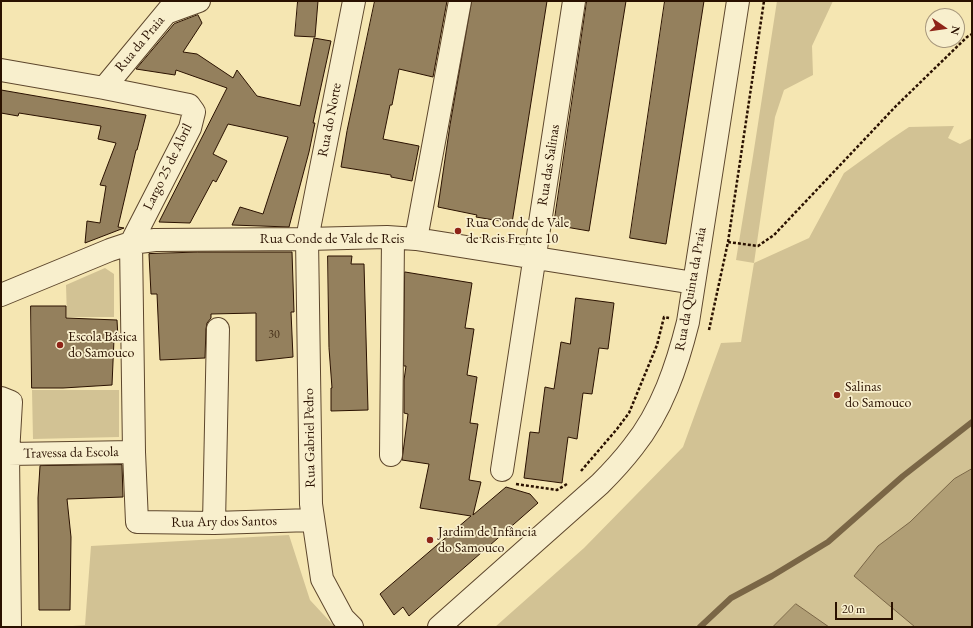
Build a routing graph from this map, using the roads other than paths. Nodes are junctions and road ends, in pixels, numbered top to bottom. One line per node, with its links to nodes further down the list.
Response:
1 (199, 1): 6 (street)
2 (354, 1): 10 (street, Rua do Norte)
3 (460, 1): 11 (street)
4 (574, 1): 13 (street, Rua das Salinas)
5 (738, 1): 14 (street, Rua da Quinta da Praia)
6 (171, 7): 8 (street, Rua da Praia)
7 (1, 70): 8 (street, Largo 25 de Abril)
8 (104, 88): 12 (street, Largo 25 de Abril)
9 (393, 238): 10 (street, Rua Conde de Vale de Reis); 11 (street, Rua Conde de Vale de Reis); 20 (street)
10 (307, 239): 12 (street, Rua Conde de Vale de Reis); 22 (street, Rua Gabriel Pedro)
11 (416, 239): 13 (street, Rua Conde de Vale de Reis)
12 (131, 243): 15 (street, Rua Conde de Vale de Reis); 18 (street)
13 (535, 258): 14 (street, Rua Conde de Vale de Reis); 21 (street, Rua das Salinas)
14 (694, 282): 26 (street, Rua da Quinta da Praia)
15 (1, 295)
16 (218, 329): 23 (street)
17 (6, 400): 19 (street)
18 (134, 452): 19 (street, Travessa da Escola); 23 (street, Rua Ary dos Santos)
19 (8, 454): 24 (street)
20 (391, 455)
21 (502, 470)
22 (312, 520): 23 (street, Rua Ary dos Santos); 25 (street, Rua Gabriel Pedro)
23 (214, 523)
24 (7, 624)
25 (352, 627)
26 (439, 627)

